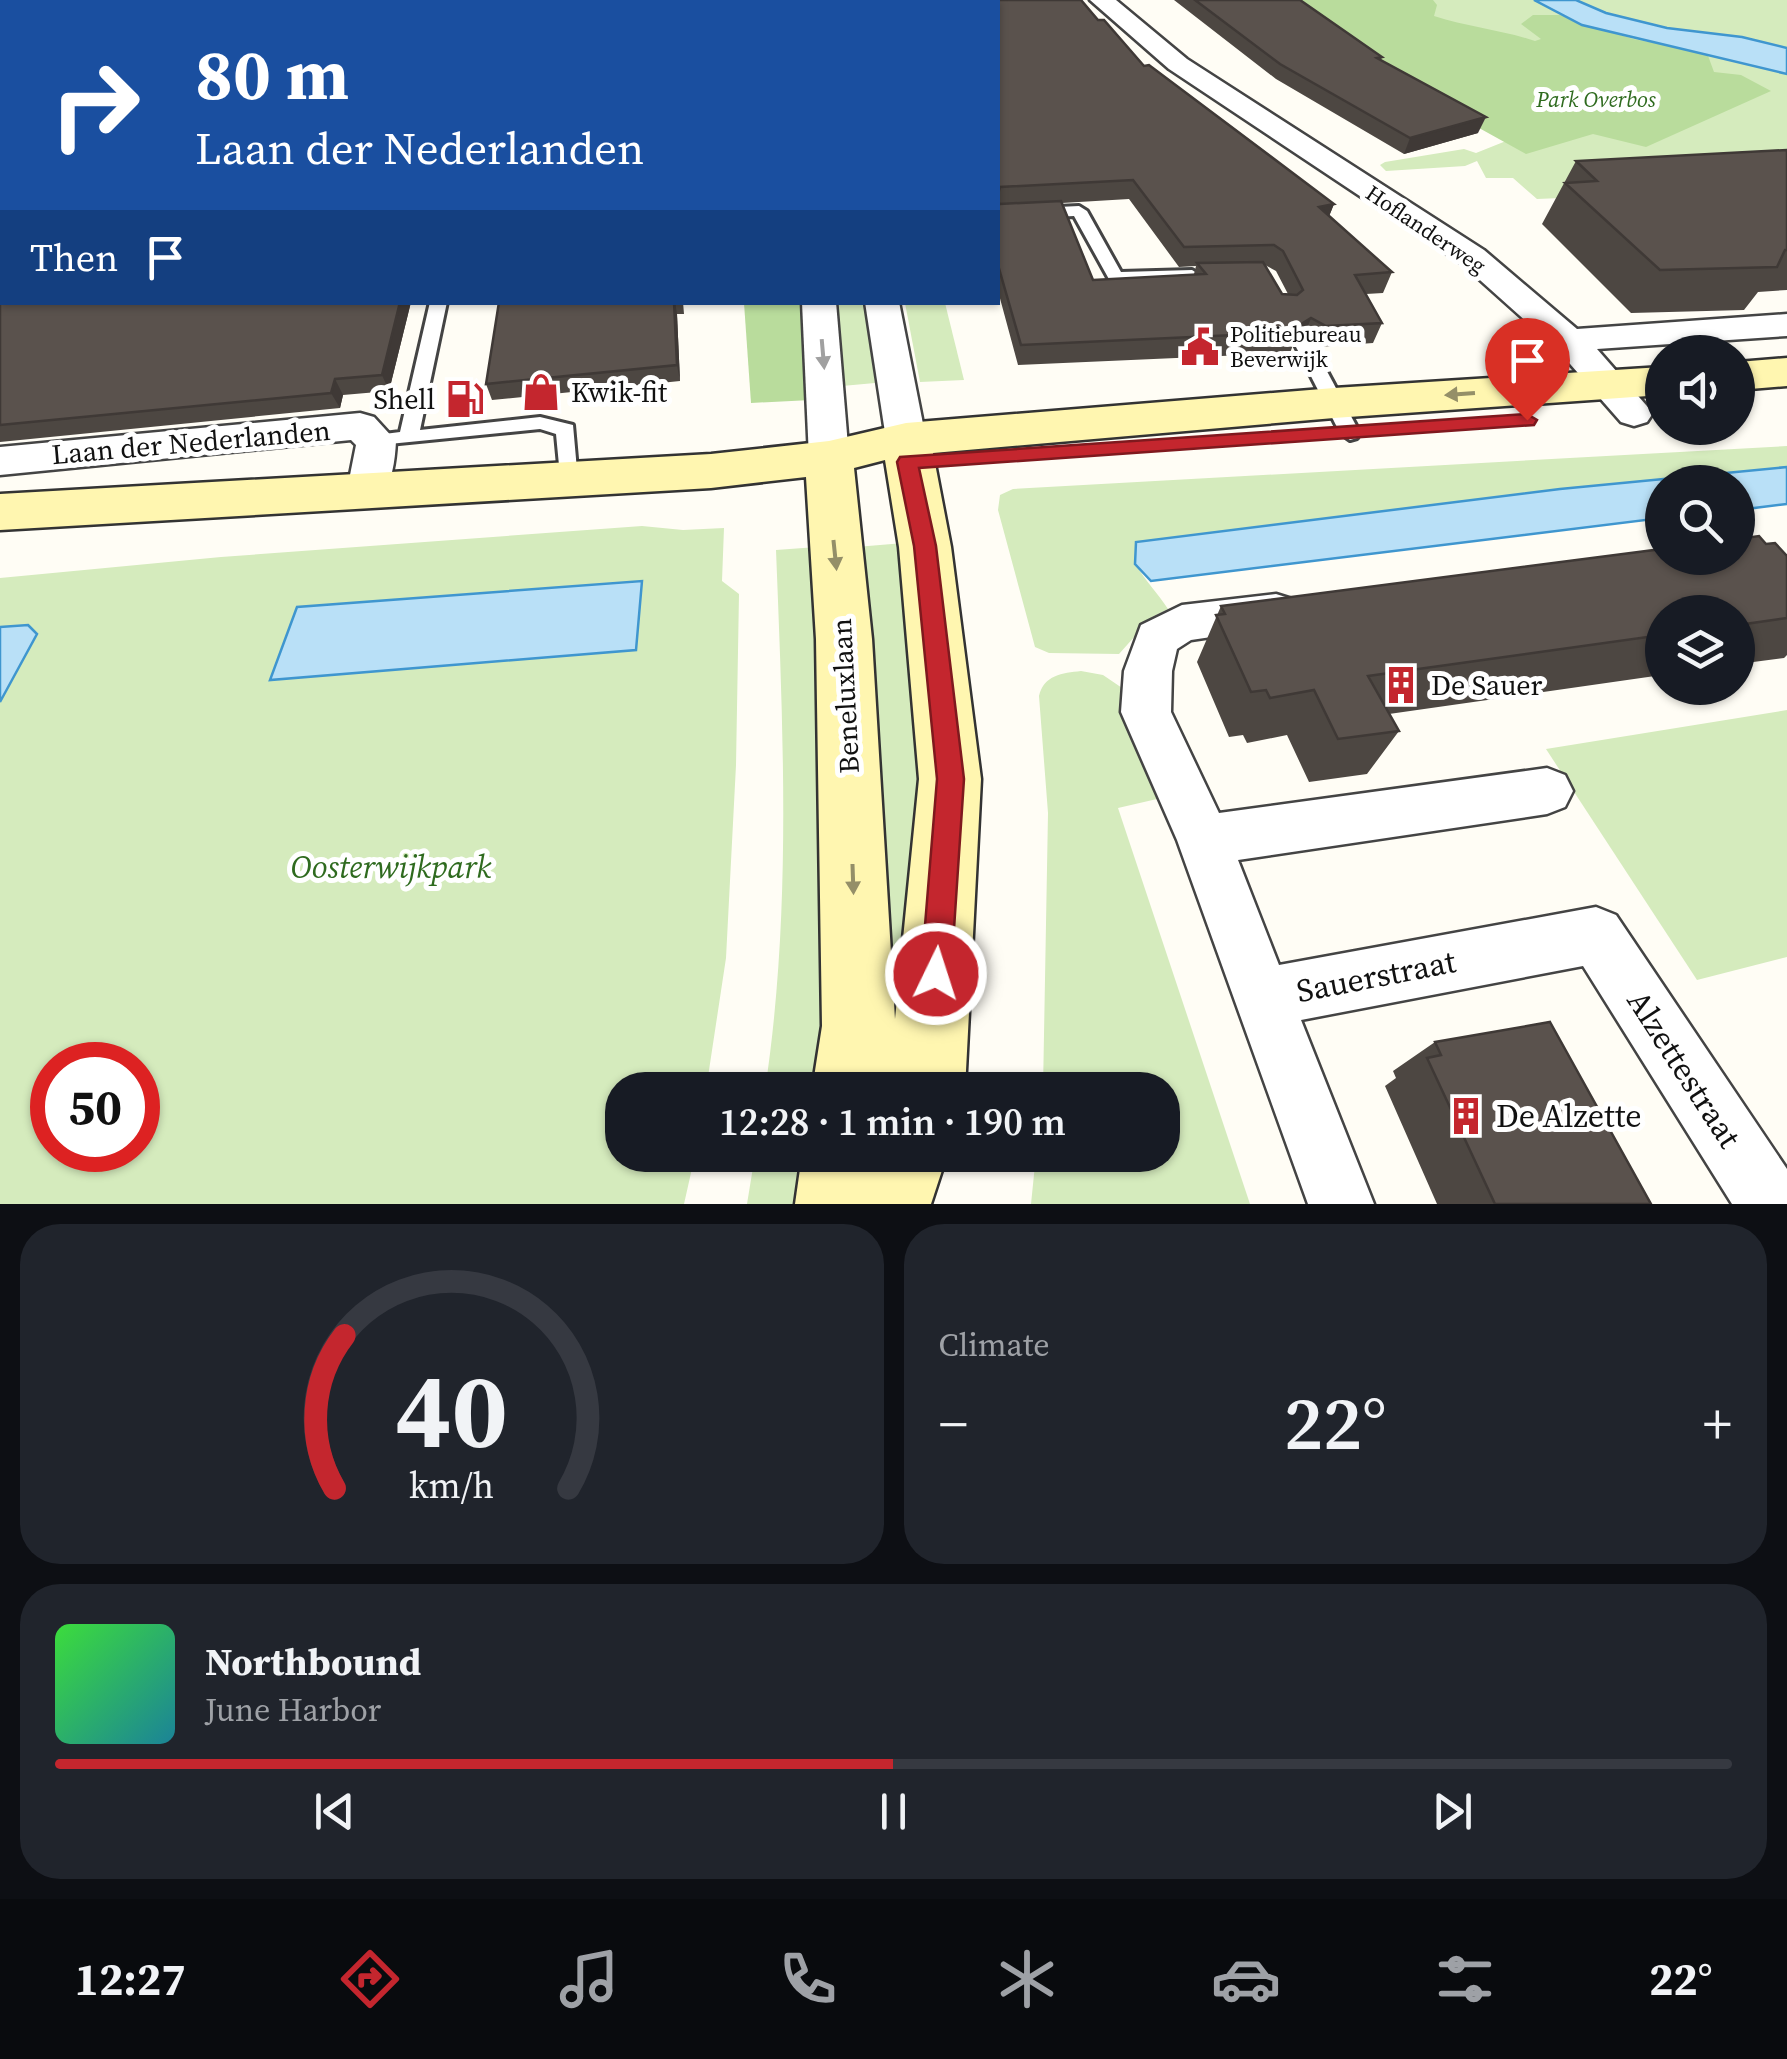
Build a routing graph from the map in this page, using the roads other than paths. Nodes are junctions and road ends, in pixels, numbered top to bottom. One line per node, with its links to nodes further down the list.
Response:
1 (1102, 0): 3 (street, Hoflanderweg)
2 (1138, 0): 3 (street, Hoflanderweg)
3 (1344, 174): 10 (street, Hoflanderweg)
4 (1000, 215): 5 (lane)
5 (1209, 274)
6 (437, 305): 18 (lane)
7 (819, 305): 20 (street, Beneluxlaan, one-way to 20)
8 (883, 305): 19 (street)
9 (1787, 325): 10 (street)
10 (1569, 340): 14 (street, Hoflanderweg)
11 (1306, 347): 16 (lane)
12 (1787, 372): 13 (main road)
13 (1755, 375)
14 (1642, 398): 16 (main road, Laan der Nederlanden)
15 (1787, 403): 17 (main road)
16 (1336, 404): 19 (main road, Laan der Nederlanden)
17 (1755, 405)
18 (392, 439): 21 (street, Laan der Nederlanden); 22 (lane, Laan der Nederlanden); 23 (street)
19 (907, 451): 20 (main road, Laan der Nederlanden); 31 (main road)
20 (829, 458): 22 (main road, Laan der Nederlanden); 30 (main road, Beneluxlaan, one-way to 30)
21 (0, 461)
22 (568, 482): 23 (main road, Laan der Nederlanden)
23 (367, 490): 24 (main road, Laan der Nederlanden)
24 (0, 512)
25 (1318, 607): 27 (street, Sauerstraat)
26 (1547, 791): 27 (street)
27 (1204, 840): 29 (street, Sauerstraat)
28 (1596, 935): 29 (street, Sauerstraat); 37 (street, Alzettestraat)
29 (1262, 998): 36 (street)
30 (853, 1072)
31 (928, 1072)
32 (840, 1172): 34 (main road)
33 (901, 1172): 35 (main road)
34 (836, 1204)
35 (890, 1204)
36 (1341, 1204)
37 (1771, 1204)

